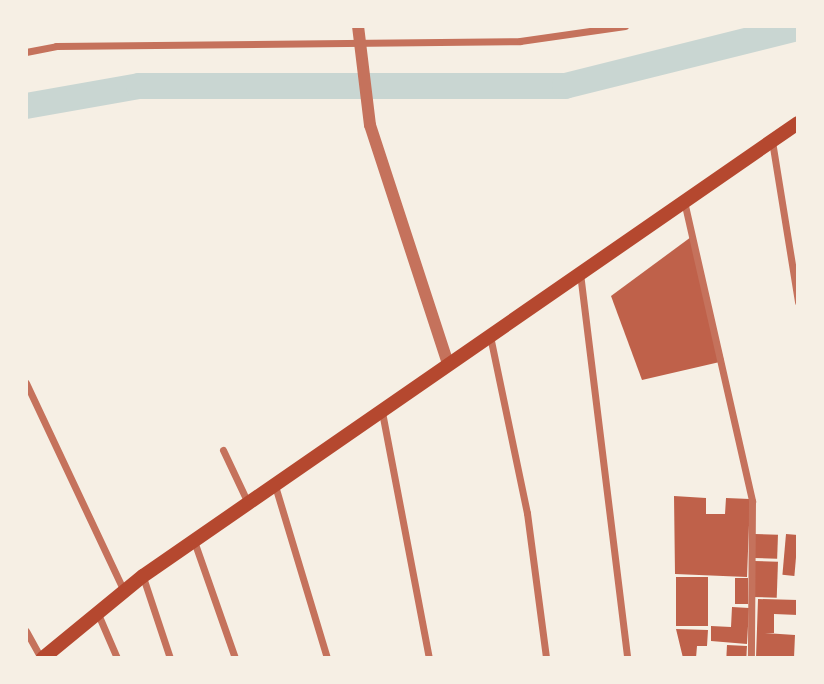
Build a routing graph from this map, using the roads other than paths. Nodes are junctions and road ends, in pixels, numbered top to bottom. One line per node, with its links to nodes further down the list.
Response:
1 (358, 26): 3 (street)
2 (625, 26): 3 (street)
3 (360, 51): 4 (street); 11 (street)
4 (26, 52)
5 (798, 123): 6 (main road)
6 (772, 137): 7 (main road); 9 (street)
7 (683, 197): 8 (main road); 30 (street)
8 (579, 269): 10 (main road); 29 (street)
9 (798, 302)
10 (489, 332): 11 (main road); 28 (street)
11 (447, 363): 13 (main road)
12 (26, 383): 19 (street)
13 (382, 411): 15 (main road); 27 (street)
14 (223, 450): 16 (street)
15 (276, 489): 16 (main road); 26 (street)
16 (249, 506): 17 (main road)
17 (194, 541): 18 (main road); 25 (street)
18 (143, 576): 19 (main road); 24 (street)
19 (124, 591): 20 (main road)
20 (97, 614): 22 (main road); 23 (street)
21 (26, 631): 22 (street)
22 (42, 658)
23 (117, 658)
24 (170, 658)
25 (235, 658)
26 (327, 658)
27 (429, 658)
28 (546, 658)
29 (627, 658)
30 (751, 658)

